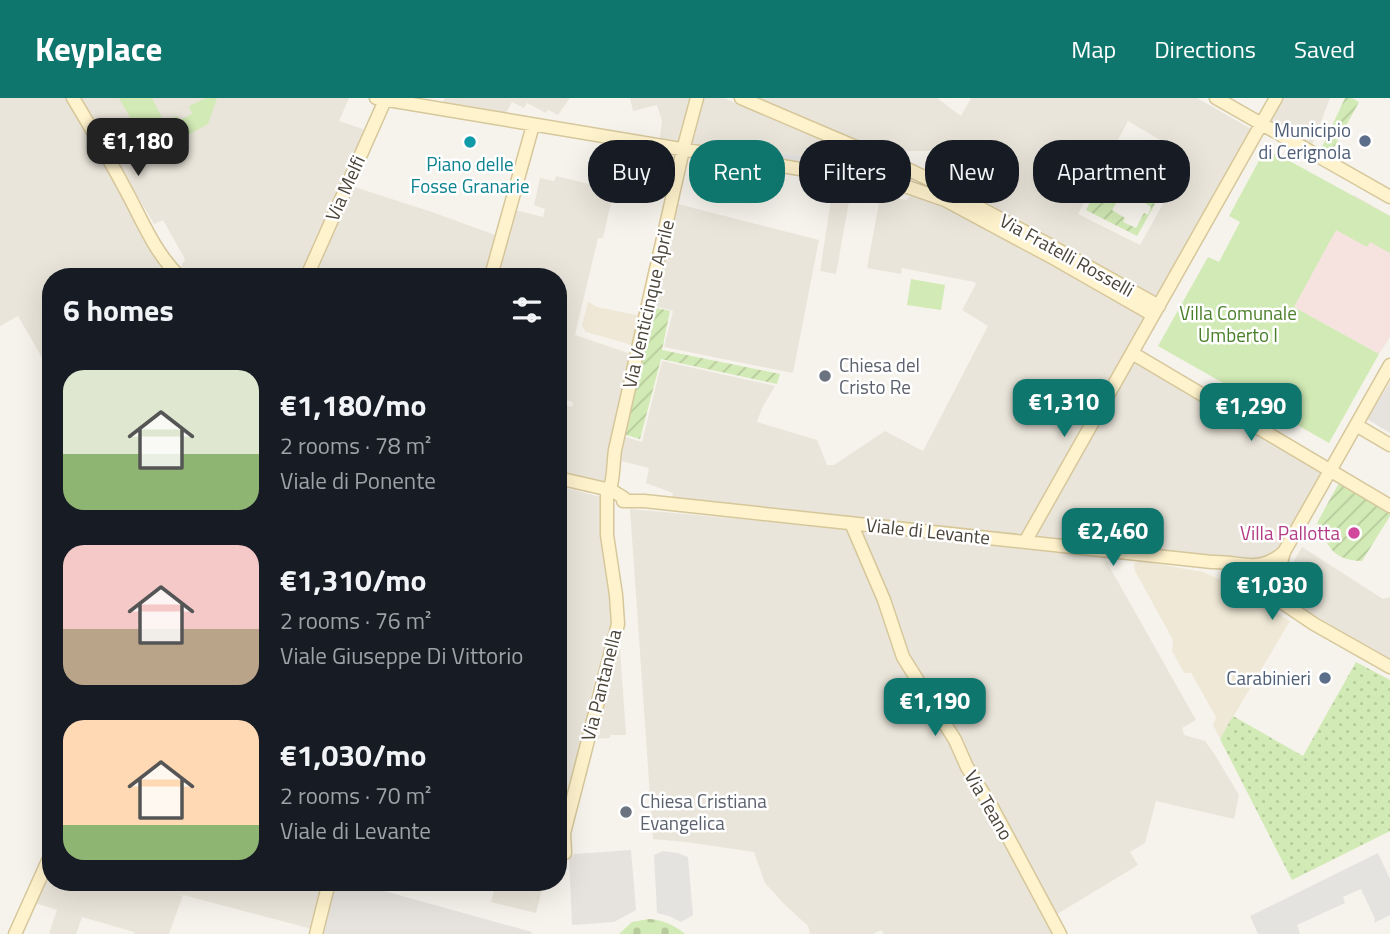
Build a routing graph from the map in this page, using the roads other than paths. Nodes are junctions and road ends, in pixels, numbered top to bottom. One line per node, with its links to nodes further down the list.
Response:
1 (73, 98): 15 (street)
2 (697, 98): 10 (street, Via Venticinque Aprile)
3 (741, 98): 9 (street)
4 (1216, 98): 7 (street)
5 (1276, 98): 7 (street)
6 (382, 99): 8 (street); 16 (street, Via Melfi)
7 (1261, 124): 14 (street); 18 (street)
8 (533, 125): 10 (street); 17 (street)
9 (839, 140)
10 (683, 150): 11 (street); 25 (street, Via Venticinque Aprile)
11 (799, 169)
12 (911, 171): 18 (street, Via Fratelli Rosselli)
13 (911, 188): 18 (street, Via Fratelli Rosselli)
14 (1390, 197)
15 (170, 268)
16 (310, 268)
17 (493, 268)
18 (1156, 311): 19 (street)
19 (1132, 353): 23 (street); 28 (street)
20 (1390, 365): 21 (street)
21 (1356, 425): 22 (street); 23 (street)
22 (1390, 445)
23 (1330, 470): 26 (street); 29 (street)
24 (567, 480): 25 (street, Viale di Levante)
25 (607, 490): 27 (street, Viale di Levante); 36 (street, Via Pantanella)
26 (1390, 506)
27 (851, 523): 28 (street, Viale di Levante); 41 (street, Via Teano)
28 (1025, 542): 30 (street, Viale di Levante)
29 (1284, 552): 31 (street); 32 (street)
30 (1212, 562): 31 (street, Viale di Levante); 33 (street, Viale di Levante)
31 (1262, 565): 32 (street); 33 (street)
32 (1272, 578): 33 (street); 34 (street, Viale di Levante)
33 (1256, 582): 34 (street, Viale di Levante)
34 (1314, 624): 35 (street, Viale di Levante)
35 (1390, 667)
36 (567, 821)
37 (42, 874): 39 (street)
38 (327, 891): 40 (street)
39 (15, 934)
40 (316, 934)
41 (1060, 934)

